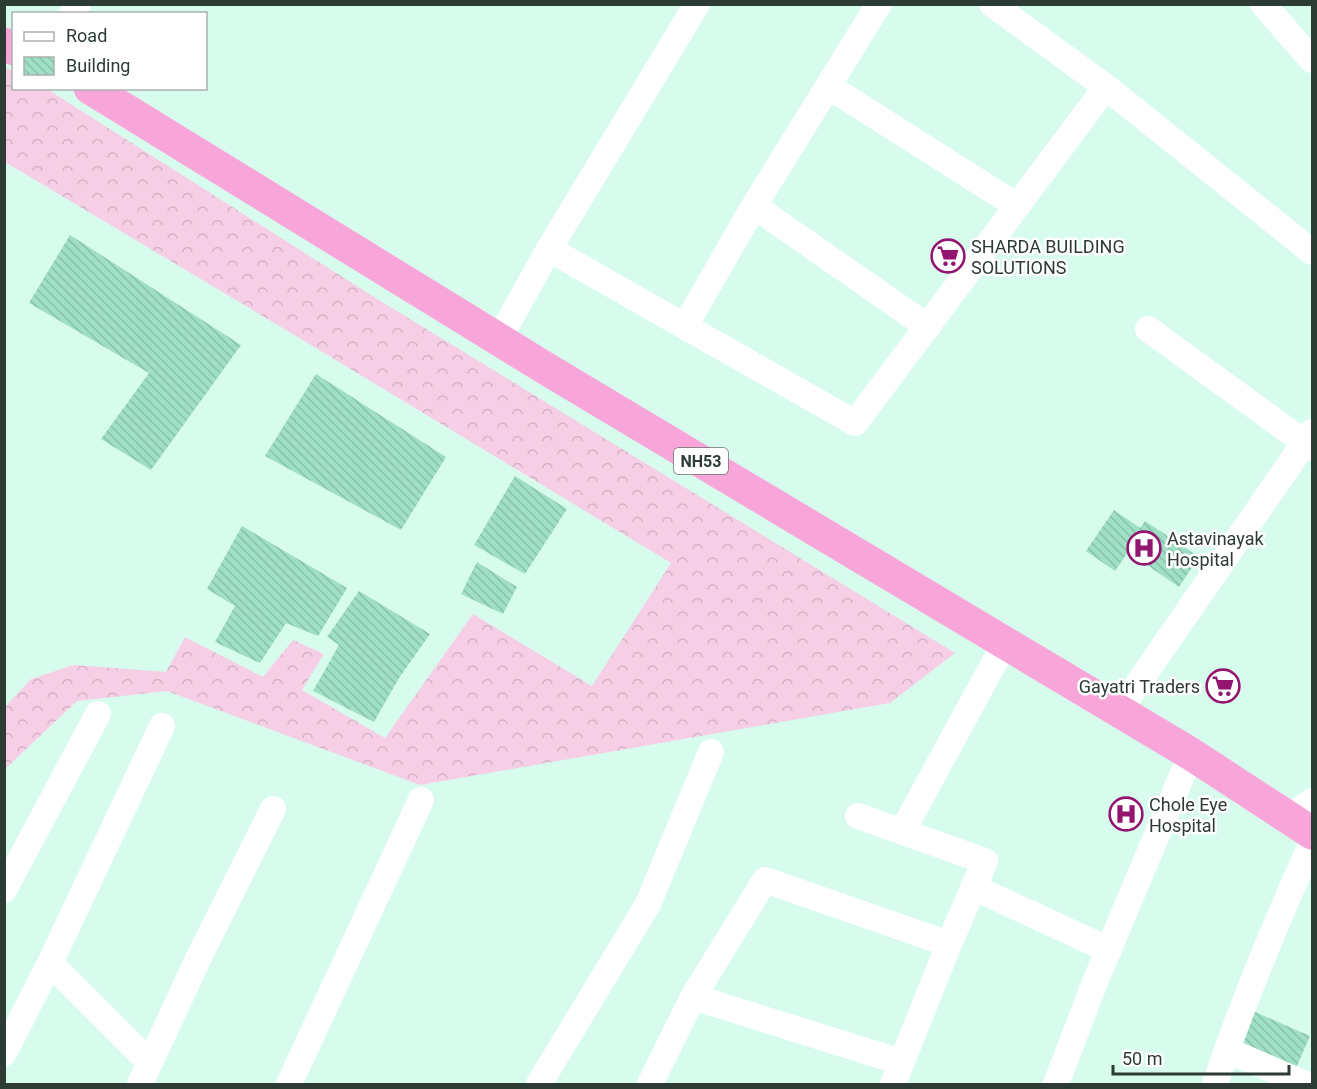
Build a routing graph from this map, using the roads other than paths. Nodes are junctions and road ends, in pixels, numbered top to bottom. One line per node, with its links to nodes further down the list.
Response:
1 (697, 4): 11 (street)
2 (879, 4): 6 (street)
3 (992, 4): 7 (street)
4 (1263, 4): 5 (street)
5 (1312, 60)
6 (828, 86): 9 (street); 10 (street)
7 (1106, 87): 10 (street); 12 (street)
8 (93, 90): 16 (highway, NH53)
9 (754, 206): 13 (street); 14 (street)
10 (1017, 206): 14 (street)
11 (549, 249): 13 (street); 16 (street)
12 (1312, 252)
13 (685, 326): 14 (street)
14 (928, 327)
15 (1148, 329): 17 (street)
16 (499, 339): 18 (highway, NH53)
17 (1310, 441): 19 (street)
18 (1005, 643): 19 (highway, NH53); 28 (street)
19 (1119, 711): 23 (highway, NH53)
20 (98, 714): 31 (street)
21 (162, 726): 34 (street)
22 (711, 752): 42 (street)
23 (1191, 754): 27 (highway, NH53); 33 (street)
24 (421, 800): 41 (street)
25 (273, 809): 39 (street)
26 (858, 816): 28 (street)
27 (1305, 817)
28 (902, 832): 30 (street)
29 (1312, 843): 36 (street)
30 (974, 887): 32 (street); 33 (street)
31 (4, 890)
32 (949, 944): 35 (street); 38 (street)
33 (1109, 950): 44 (street)
34 (50, 963): 37 (street); 39 (street)
35 (693, 997): 38 (street); 43 (street)
36 (1227, 1050): 45 (street); 46 (street)
37 (4, 1053)
38 (897, 1073)
39 (145, 1074)
40 (1312, 1081): 46 (street)
41 (289, 1084)
42 (544, 1084)
43 (650, 1084)
44 (1056, 1084)
45 (1215, 1084)
46 (1307, 1084)

